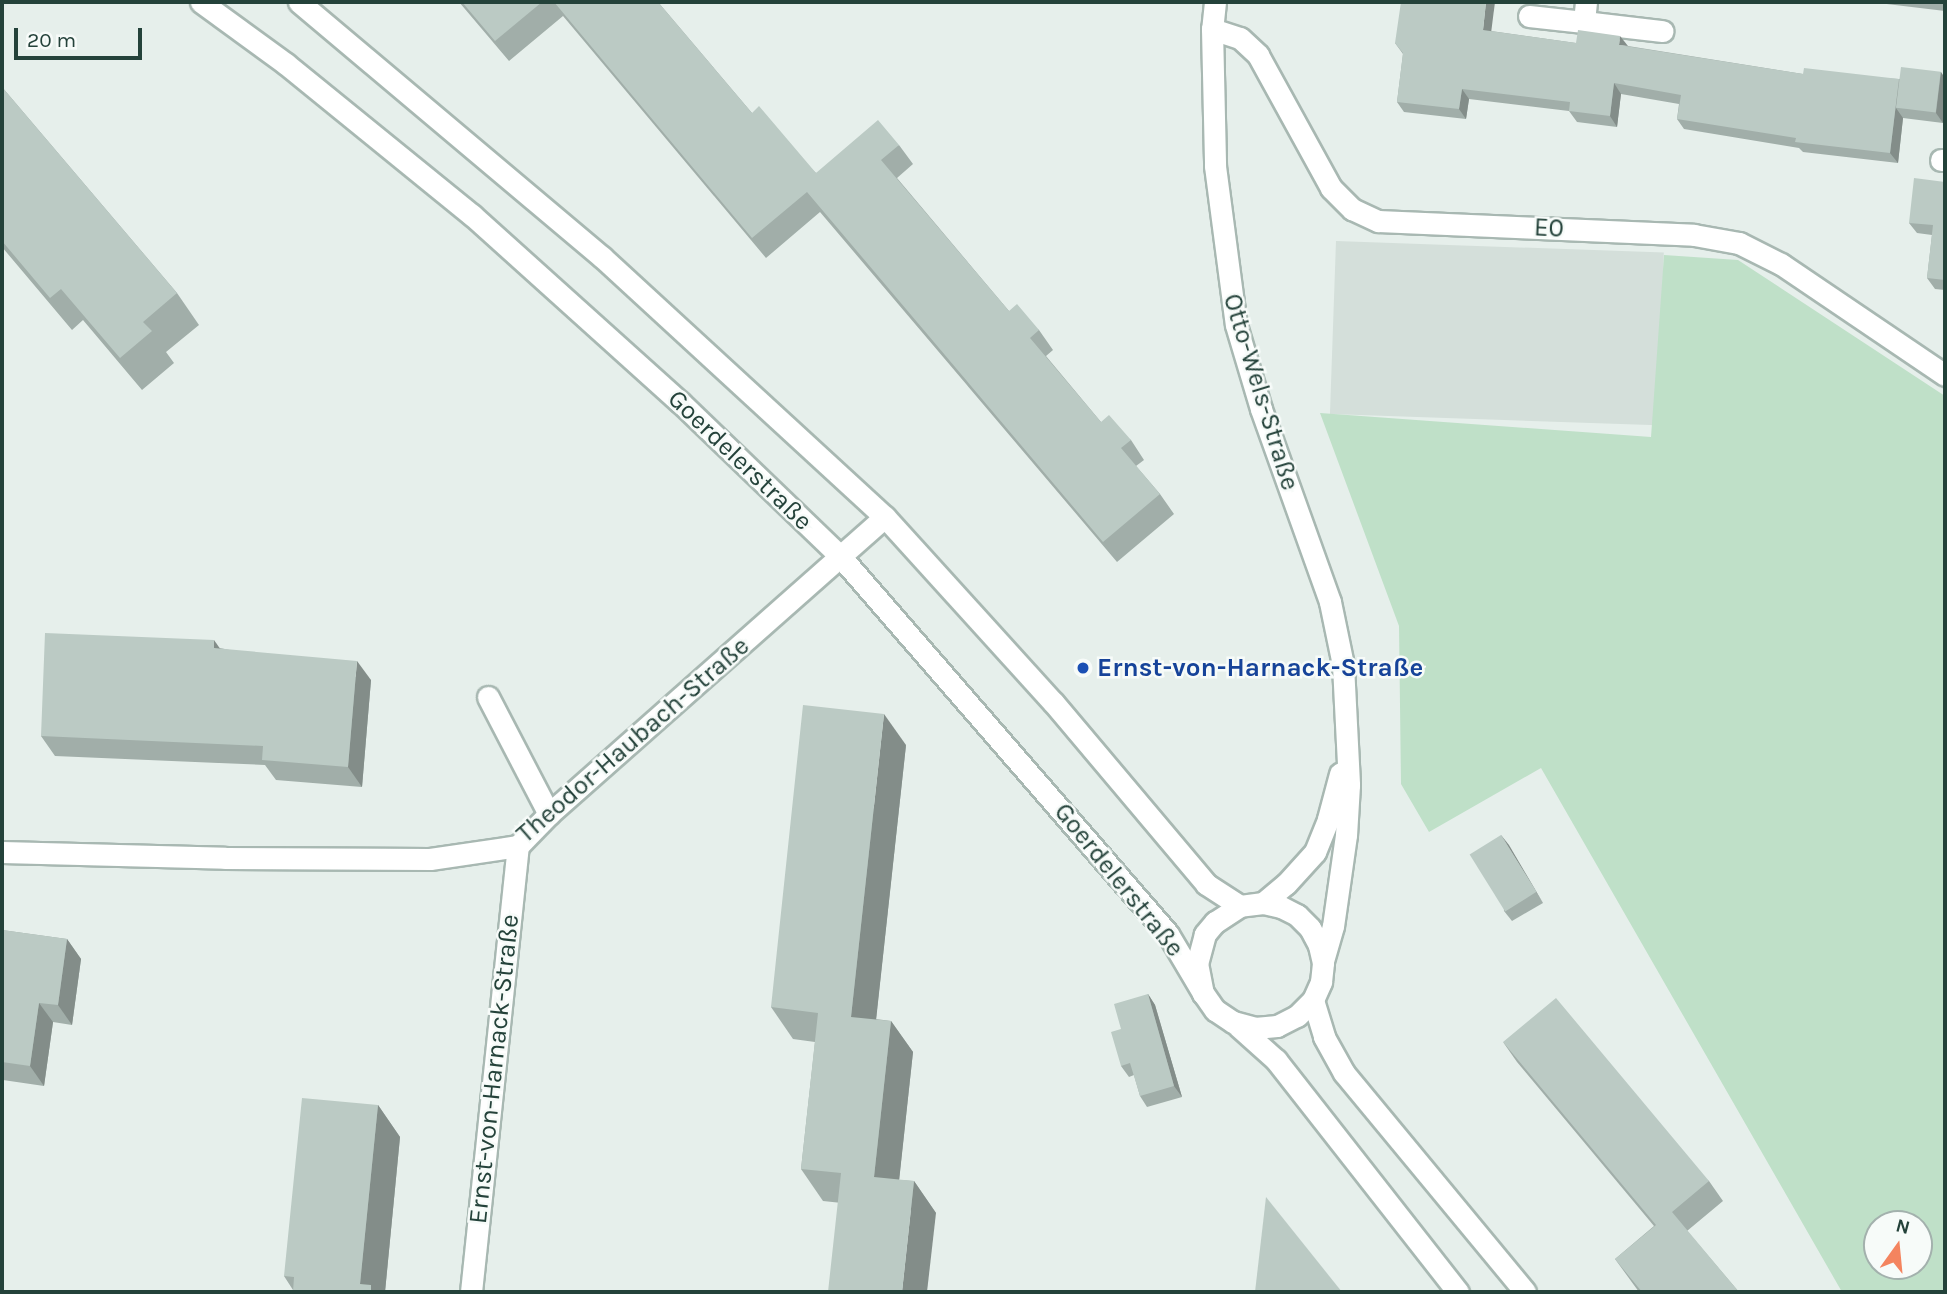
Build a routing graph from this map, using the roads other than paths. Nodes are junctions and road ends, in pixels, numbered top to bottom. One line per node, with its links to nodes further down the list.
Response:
1 (201, 2): 10 (street, Goerdelerstraße)
2 (299, 2): 9 (street, Goerdelerstraße)
3 (1215, 2): 6 (street, Otto-Wels-Straße)
4 (1585, 12): 5 (street); 7 (street)
5 (1529, 16)
6 (1212, 29): 8 (street, E0); 12 (street, Otto-Wels-Straße)
7 (1662, 30)
8 (1945, 375)
9 (885, 517): 10 (street, Theodor-Haubach-Straße); 17 (street, Goerdelerstraße)
10 (840, 556): 13 (street, Theodor-Haubach-Straße); 19 (street, Goerdelerstraße)
11 (488, 697): 13 (street)
12 (1346, 734): 16 (street, Otto-Wels-Straße); 18 (street, Otto-Wels-Straße)
13 (549, 814): 14 (street, Theodor-Haubach-Straße)
14 (517, 846): 15 (street, Theodor-Haubach-Straße); 22 (street, Ernst-von-Harnack-Straße)
15 (2, 852)
16 (1263, 903): 17 (street, Goerdelerstraße); 18 (street, Goerdelerstraße)
17 (1240, 906): 19 (street, Goerdelerstraße)
18 (1323, 963): 20 (street)
19 (1203, 993): 21 (street, Goerdelerstraße)
20 (1312, 1000): 21 (street); 24 (street)
21 (1233, 1023): 23 (street, Goerdelerstraße)
22 (471, 1292)
23 (1458, 1292)
24 (1525, 1292)

